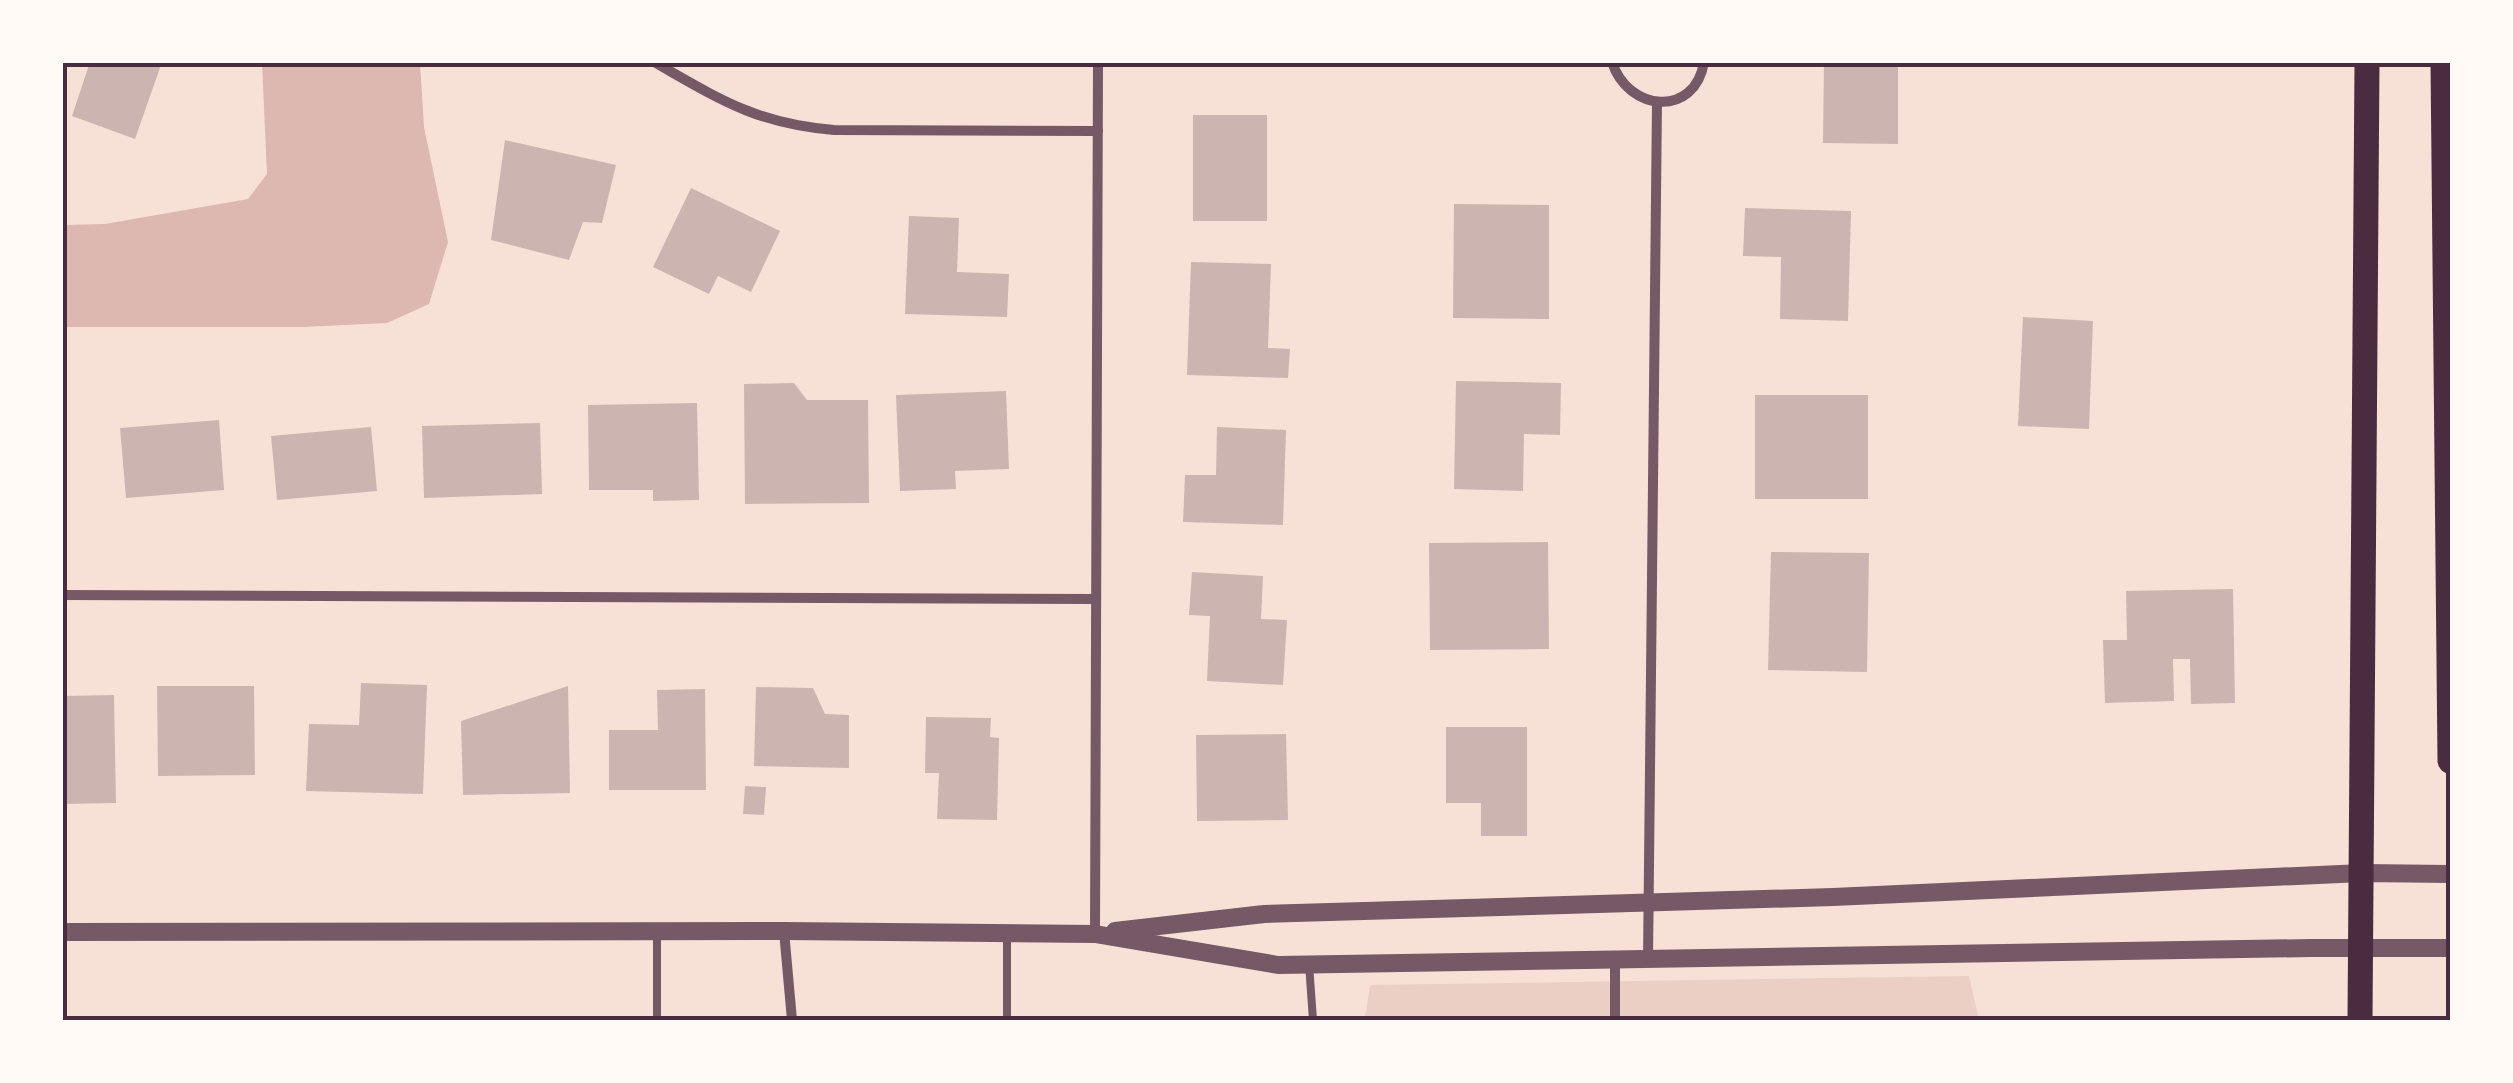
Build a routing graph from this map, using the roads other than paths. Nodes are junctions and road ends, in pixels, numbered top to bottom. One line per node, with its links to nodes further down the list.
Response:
1 (654, 62): 8 (street)
2 (1098, 62): 8 (street)
3 (1612, 62): 7 (street)
4 (1704, 62): 7 (street)
5 (2367, 62): 12 (main road)
6 (2443, 62): 11 (main road)
7 (1657, 102): 14 (street)
8 (1098, 130): 10 (street)
9 (62, 595): 10 (street)
10 (1095, 599): 19 (street)
11 (2450, 761)
12 (2362, 874): 13 (street); 14 (street); 20 (main road)
13 (2450, 874)
14 (1649, 902): 19 (street); 23 (street)
15 (657, 931): 16 (street); 17 (street); 25 (lane)
16 (784, 931): 18 (street); 26 (street)
17 (62, 932)
18 (1008, 933): 19 (street); 27 (lane)
19 (1095, 934): 24 (street)
20 (2362, 947): 21 (street); 23 (street); 30 (main road)
21 (2450, 948)
22 (1615, 960): 23 (street); 24 (street); 29 (street)
23 (1648, 960)
24 (1309, 964): 28 (lane)
25 (657, 1020)
26 (792, 1020)
27 (1008, 1020)
28 (1313, 1020)
29 (1615, 1020)
30 (2360, 1020)

